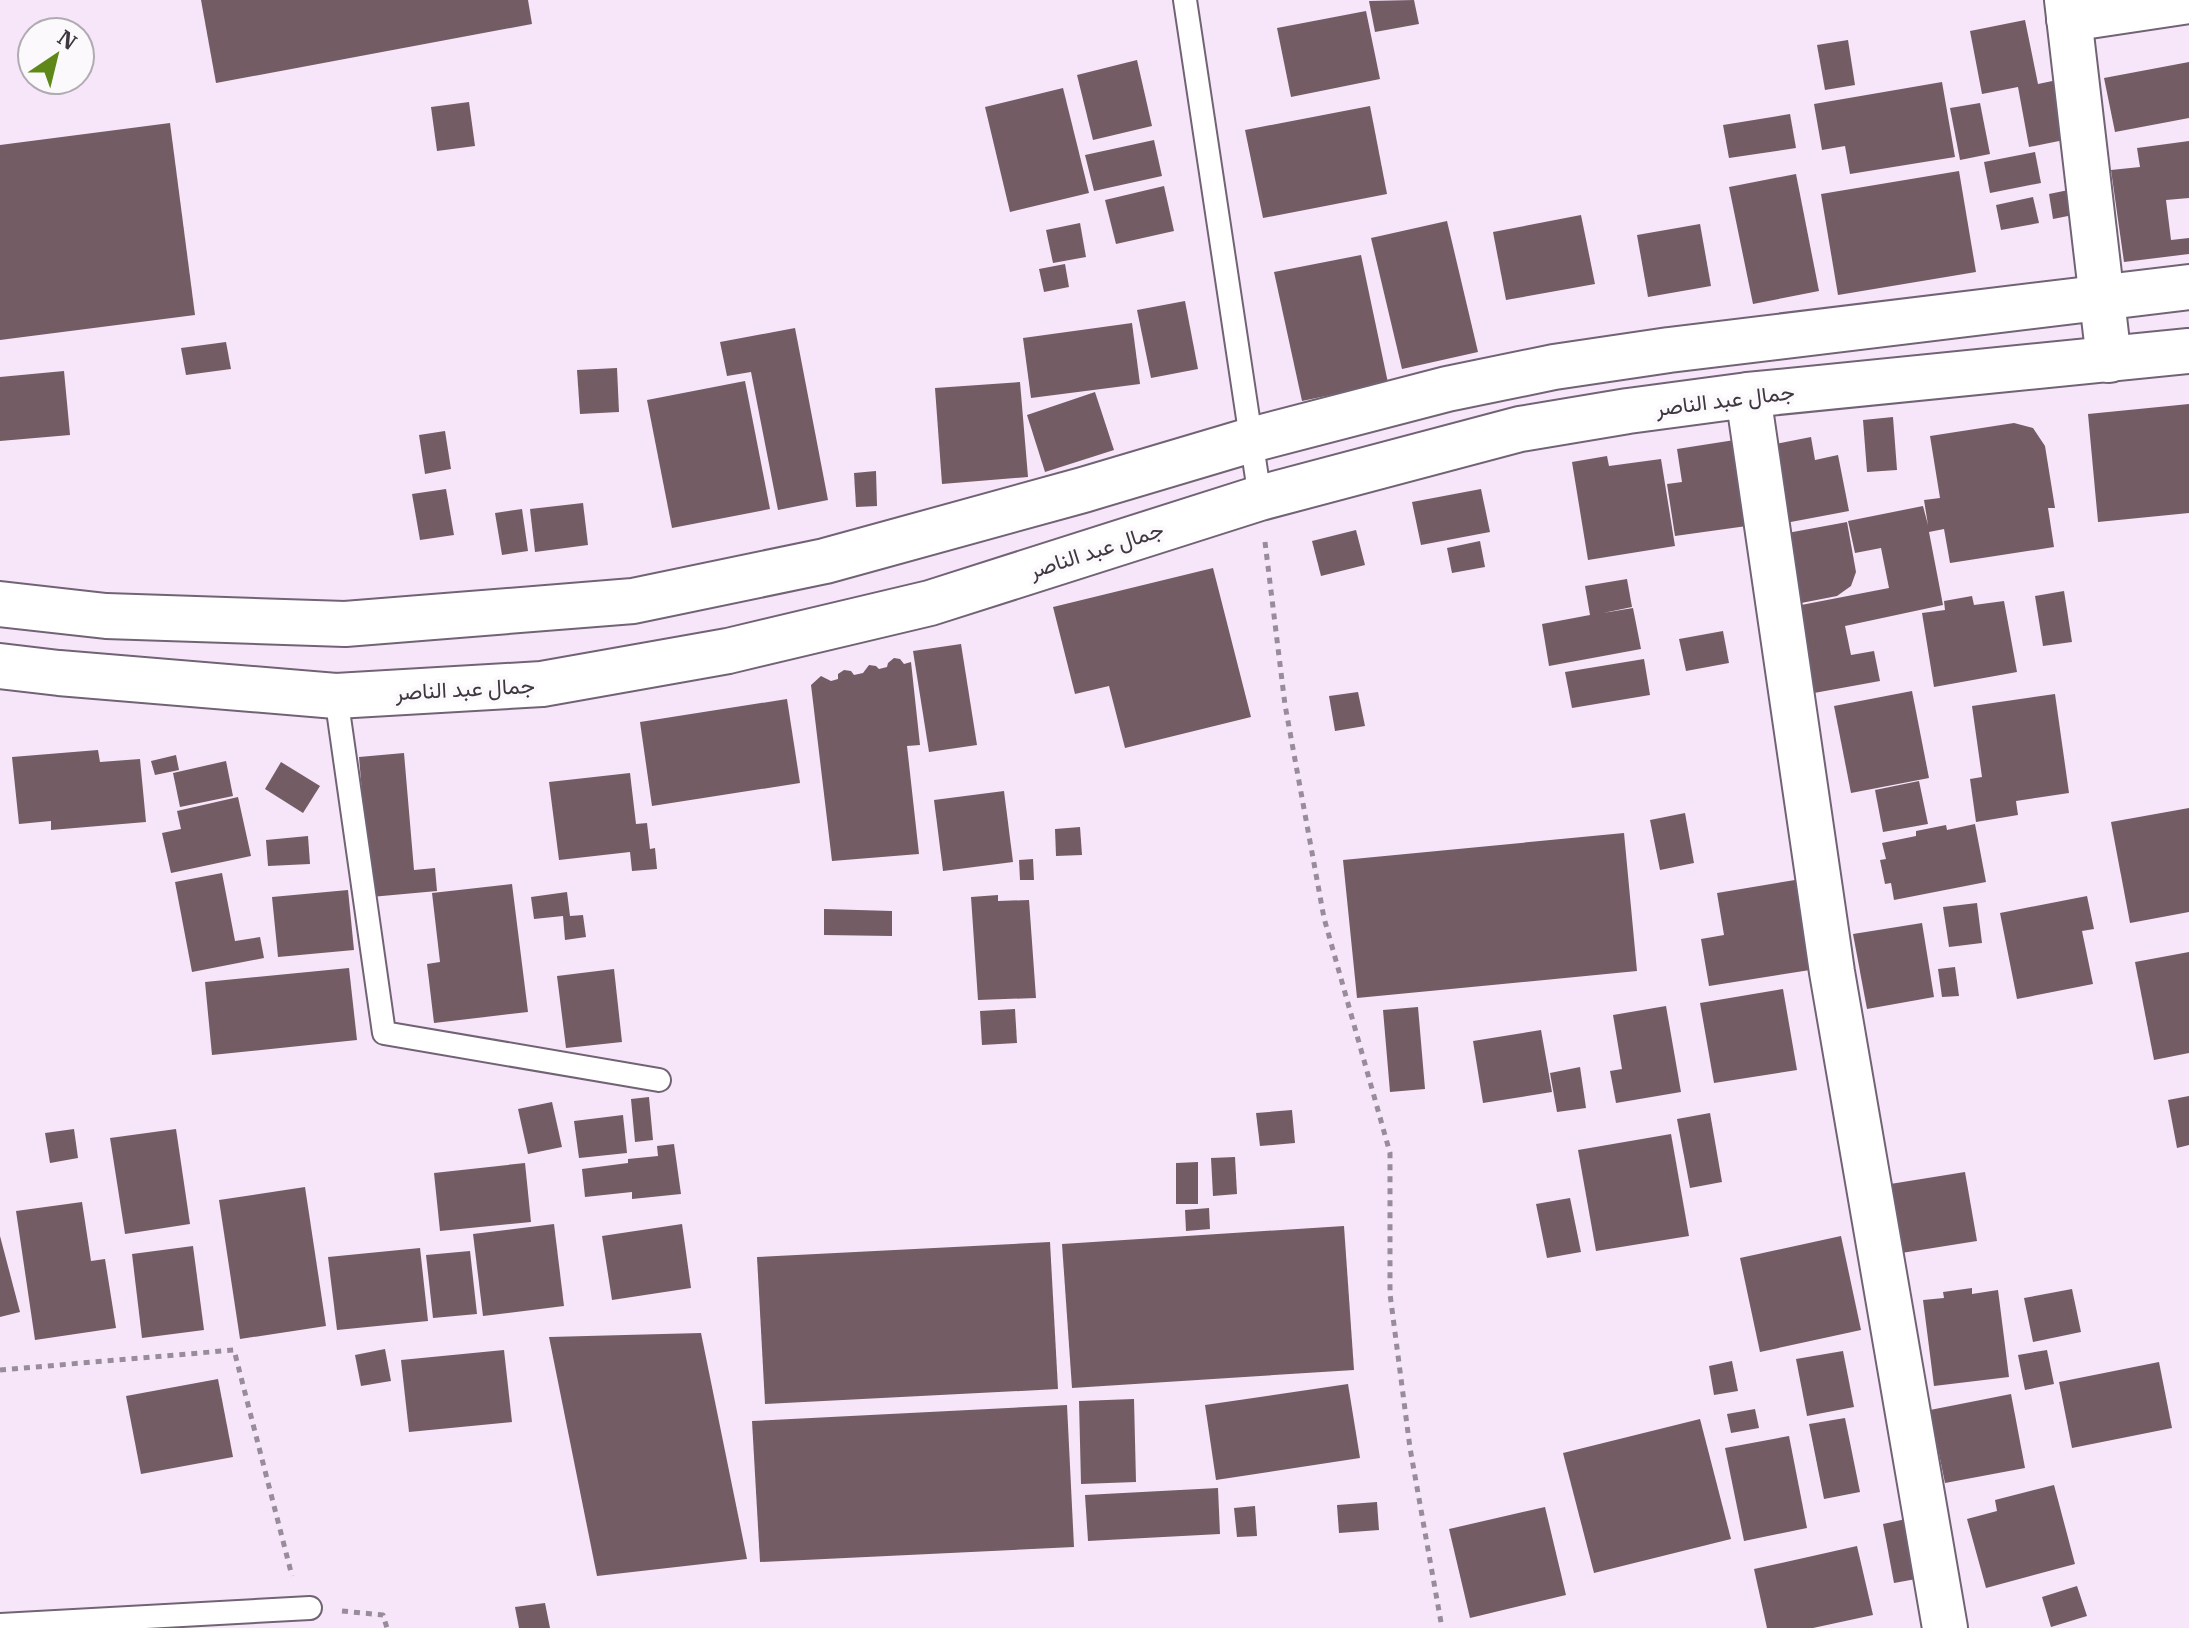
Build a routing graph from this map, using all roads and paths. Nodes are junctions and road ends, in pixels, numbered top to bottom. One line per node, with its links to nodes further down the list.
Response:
1 (1185, 0): 9 (lane)
2 (2189, 1): 3 (main road)
3 (2068, 10): 5 (main road)
4 (2189, 287): 5 (main road)
5 (2102, 297): 7 (main road); 9 (main road)
6 (2189, 351): 7 (main road, جمال عبد الناصر)
7 (2109, 360): 8 (main road, جمال عبد الناصر)
8 (1748, 395): 10 (main road, جمال عبد الناصر); 20 (main road)
9 (1251, 440): 10 (lane); 11 (main road)
10 (1260, 498): 13 (main road, جمال عبد الناصر); 19 (path)
11 (0, 604)
12 (0, 666): 13 (main road, جمال عبد الناصر)
13 (336, 696): 14 (lane)
14 (659, 1080)
15 (0, 1370): 16 (path)
16 (310, 1608): 17 (lane); 18 (path)
17 (0, 1625)
18 (387, 1628)
19 (1442, 1628)
20 (1945, 1628)

